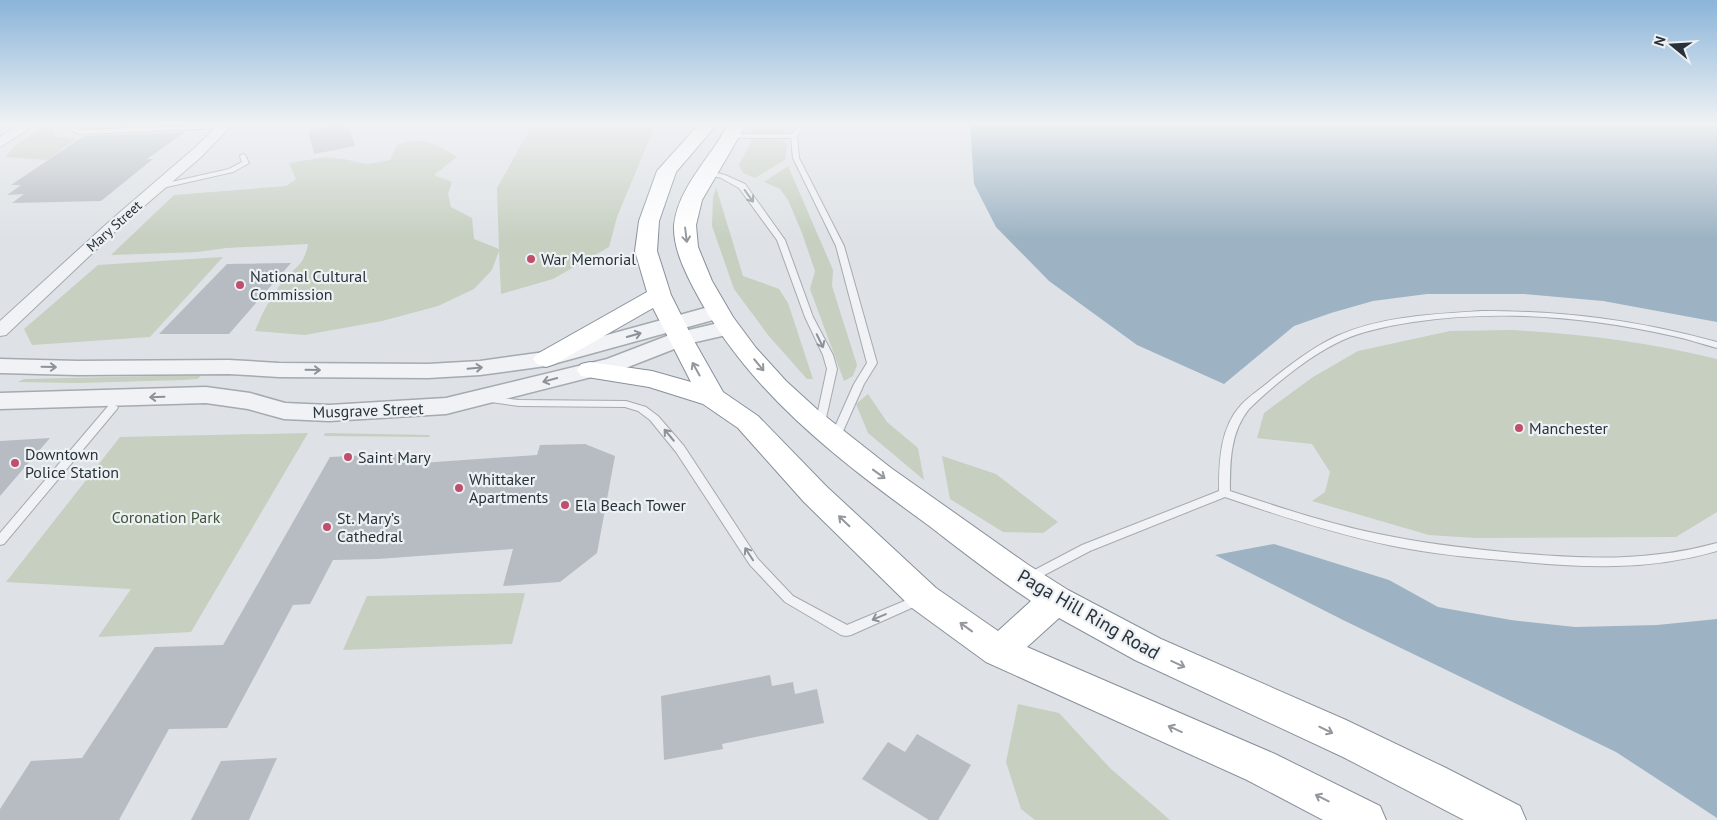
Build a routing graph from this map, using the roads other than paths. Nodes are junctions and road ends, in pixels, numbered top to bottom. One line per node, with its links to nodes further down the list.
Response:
1 (187, 161): 7 (street, Mary Street)
2 (245, 161): 7 (lane)
3 (676, 161): 8 (highway)
4 (715, 161): 6 (highway, Paga Hill Ring Road)
5 (798, 161): 22 (lane)
6 (708, 172): 9 (highway, Paga Hill Ring Road, one-way to 9); 22 (lane, one-way to 22)
7 (158, 187): 10 (street, Mary Street)
8 (659, 295): 11 (highway); 13 (highway)
9 (721, 320): 11 (street, Musgrave Street); 22 (highway, Paga Hill Ring Road, one-way to 22)
10 (0, 331)
11 (677, 332): 13 (street, Musgrave Street, one-way to 11); 16 (street, Musgrave Street); 20 (highway, one-way to 11)
12 (1717, 344): 23 (lane)
13 (546, 358): 15 (street, Musgrave Street, one-way to 13)
14 (0, 366): 15 (street, Musgrave Street, one-way to 15)
15 (279, 370): 19 (street)
16 (590, 370): 17 (street, Musgrave Street, one-way to 17); 20 (highway)
17 (480, 398): 19 (street, Musgrave Street); 27 (lane, one-way to 17)
18 (0, 401): 19 (street, Musgrave Street, one-way to 18)
19 (250, 402)
20 (723, 404): 27 (highway, one-way to 20)
21 (113, 407): 24 (lane)
22 (827, 432): 26 (highway, Paga Hill Ring Road, one-way to 26)
23 (1225, 493): 25 (lane); 26 (lane)
24 (0, 541)
25 (1717, 547)
26 (1025, 580): 28 (highway, Paga Hill Ring Road)
27 (924, 598): 29 (highway, one-way to 27)
28 (1056, 600): 29 (highway); 31 (highway, Paga Hill Ring Road, one-way to 31)
29 (999, 651): 30 (highway, one-way to 29)
30 (1365, 820)
31 (1505, 820)

